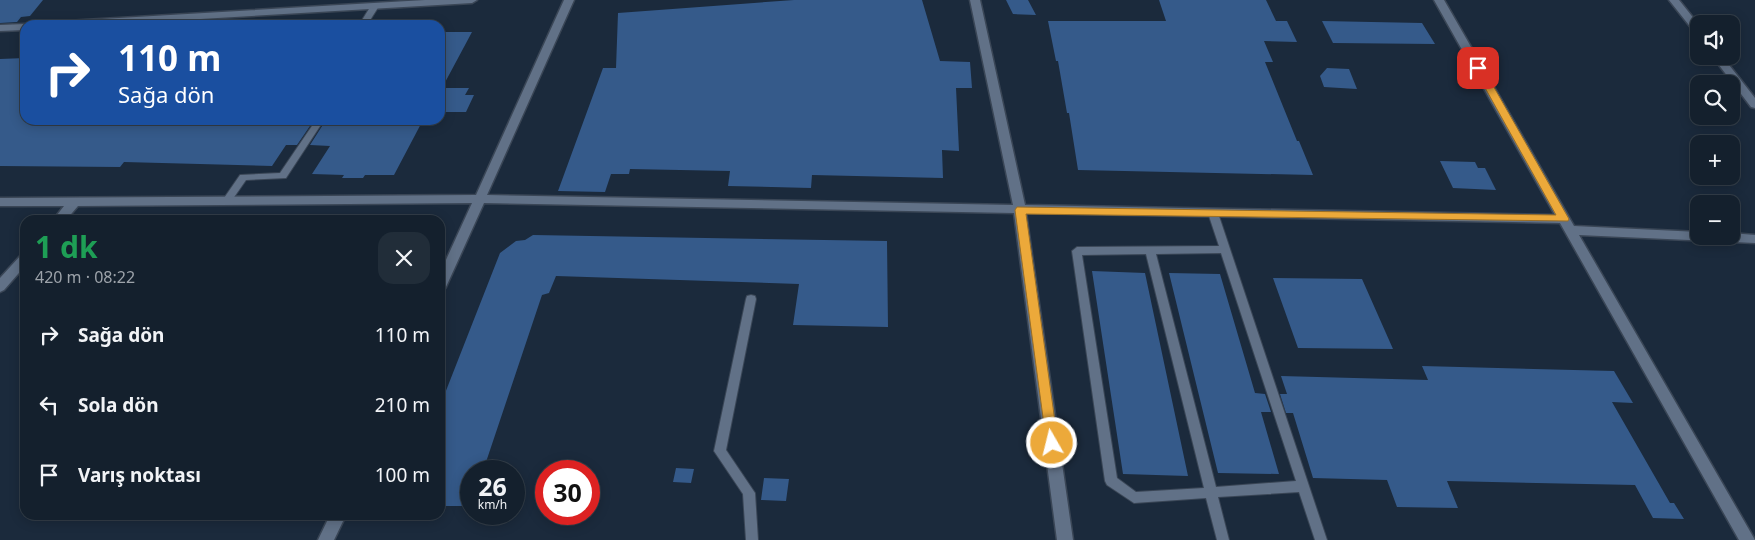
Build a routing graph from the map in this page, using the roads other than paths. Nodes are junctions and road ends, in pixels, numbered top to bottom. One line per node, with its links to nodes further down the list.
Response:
1 (472, 0): 6 (street)
2 (569, 0): 15 (street)
3 (976, 0): 19 (street)
4 (1439, 0): 22 (street)
5 (1674, 0): 9 (street)
6 (374, 6): 7 (street); 8 (lane)
7 (135, 20)
8 (366, 20)
9 (1690, 20)
10 (20, 27): 11 (street)
11 (0, 28)
12 (1724, 65): 13 (street)
13 (1755, 105)
14 (317, 125): 16 (lane)
15 (479, 199): 16 (street); 19 (street); 27 (street)
16 (227, 201): 18 (street)
17 (0, 202): 18 (street)
18 (74, 202): 21 (street)
19 (1020, 210): 20 (street); 35 (street)
20 (1213, 213): 22 (street); 24 (lane)
21 (63, 215)
22 (1567, 224): 23 (street); 38 (street)
23 (1755, 239)
24 (1225, 249): 25 (lane); 30 (lane)
25 (1150, 250): 31 (lane); 31 (lane)
26 (20, 264): 28 (street)
27 (445, 275)
28 (0, 287)
29 (751, 299): 34 (lane)
30 (1303, 486): 31 (lane); 37 (lane)
31 (1212, 492): 36 (lane)
32 (336, 520): 33 (street)
33 (326, 540)
34 (752, 540)
35 (1065, 540)
36 (1223, 540)
37 (1320, 540)
38 (1747, 540)

